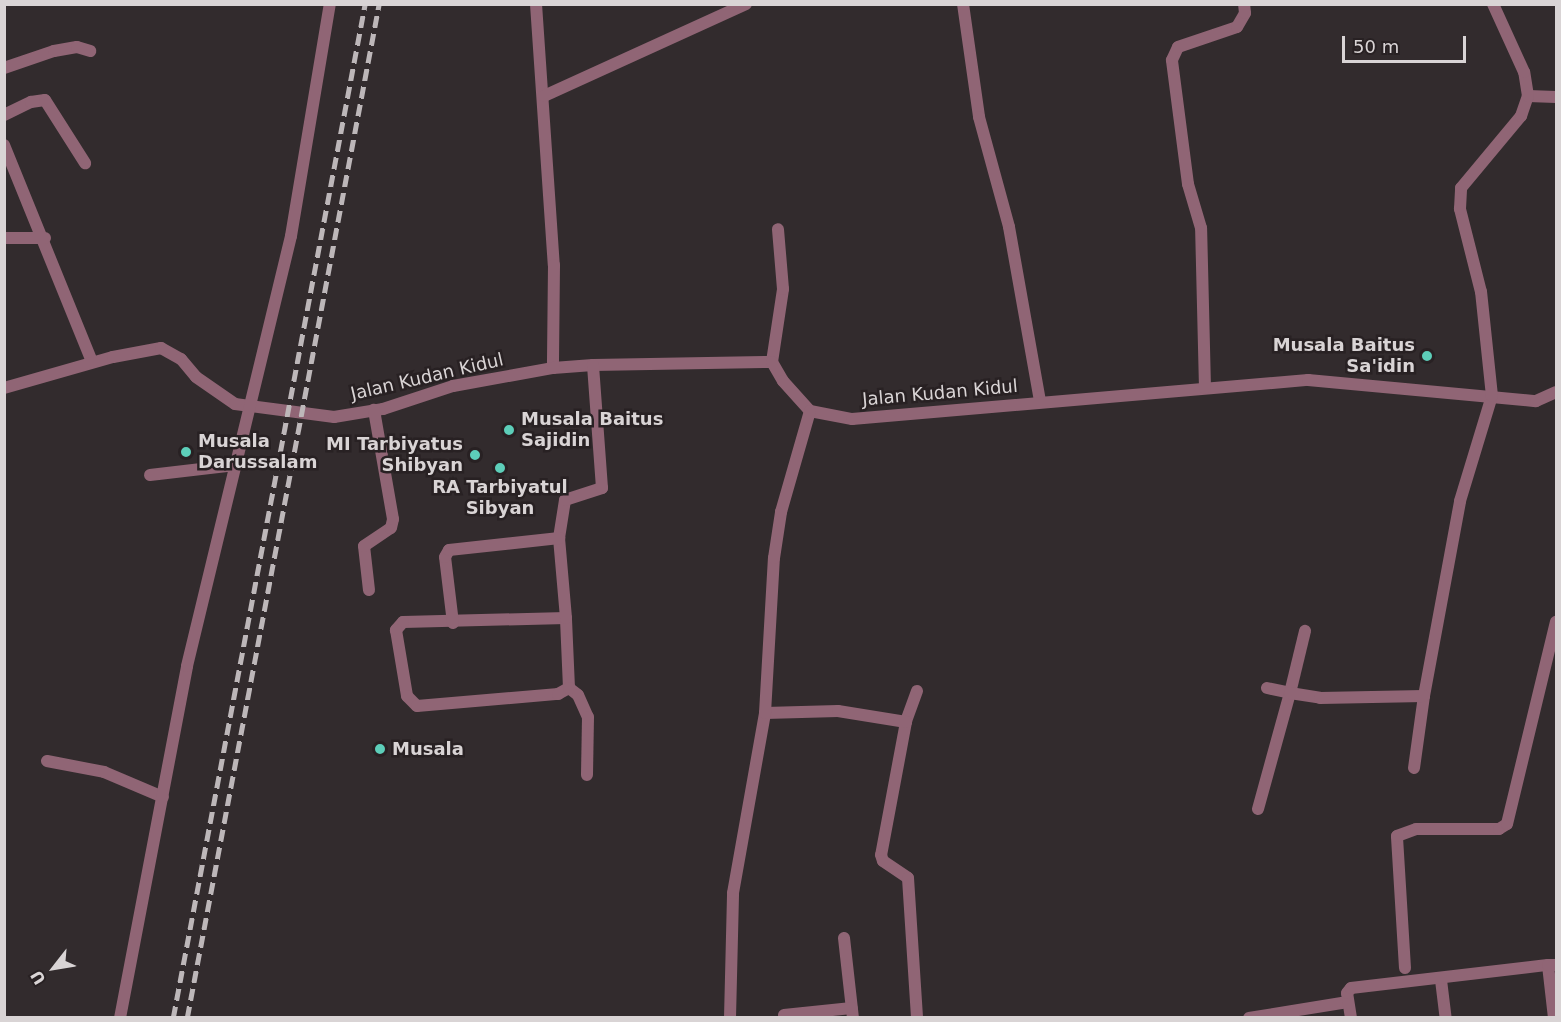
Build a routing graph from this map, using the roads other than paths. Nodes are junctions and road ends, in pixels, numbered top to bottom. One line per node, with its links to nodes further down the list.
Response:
1 (330, 4): 27 (street)
2 (536, 4): 9 (street)
3 (746, 4): 9 (street)
4 (963, 4): 26 (street)
5 (1244, 4): 23 (street)
6 (1493, 4): 10 (street)
7 (90, 51): 8 (street)
8 (4, 68)
9 (544, 96): 21 (street)
10 (1528, 96): 11 (street); 25 (street)
11 (1557, 97)
12 (4, 115): 14 (street)
13 (4, 145): 17 (street)
14 (85, 163)
15 (778, 229): 19 (street)
16 (4, 238): 17 (street)
17 (45, 238): 18 (street)
18 (92, 362): 22 (street, Jalan Kudan Kidul); 27 (street, Jalan Kudan Kidul)
19 (772, 362): 20 (street, Jalan Kudan Kidul); 29 (street)
20 (593, 365): 21 (street, Jalan Kudan Kidul); 32 (street)
21 (553, 368): 28 (street, Jalan Kudan Kidul)
22 (4, 388)
23 (1205, 388): 25 (street, Jalan Kudan Kidul); 26 (street, Jalan Kudan Kidul)
24 (1557, 392): 25 (street, Jalan Kudan Kidul)
25 (1492, 396): 42 (street)
26 (1040, 401): 29 (street, Jalan Kudan Kidul)
27 (248, 408): 28 (street, Jalan Kudan Kidul); 30 (street)
28 (374, 410): 33 (street)
29 (810, 411): 43 (street)
30 (235, 465): 31 (street); 48 (street)
31 (150, 475)
32 (559, 538): 34 (street); 36 (street)
33 (369, 590)
34 (566, 618): 36 (street); 38 (street)
35 (1557, 622): 52 (street)
36 (453, 623): 38 (street)
37 (1305, 631): 41 (street)
38 (569, 688): 47 (street)
39 (1267, 688): 41 (street)
40 (917, 692): 44 (street)
41 (1290, 693): 42 (street); 49 (street)
42 (1424, 696): 46 (street)
43 (765, 713): 44 (street); 58 (street)
44 (906, 723): 59 (street)
45 (47, 761): 48 (street)
46 (1414, 768)
47 (587, 775)
48 (163, 797): 57 (street)
49 (1258, 809)
50 (844, 938): 55 (street)
51 (1552, 965): 53 (street); 63 (street)
52 (1405, 968)
53 (1441, 980): 54 (street); 62 (street)
54 (1348, 1002): 60 (street); 61 (street)
55 (853, 1013): 56 (street)
56 (784, 1016)
57 (120, 1017)
58 (730, 1017)
59 (917, 1017)
60 (1249, 1017)
61 (1351, 1017)
62 (1446, 1017)
63 (1554, 1017)

